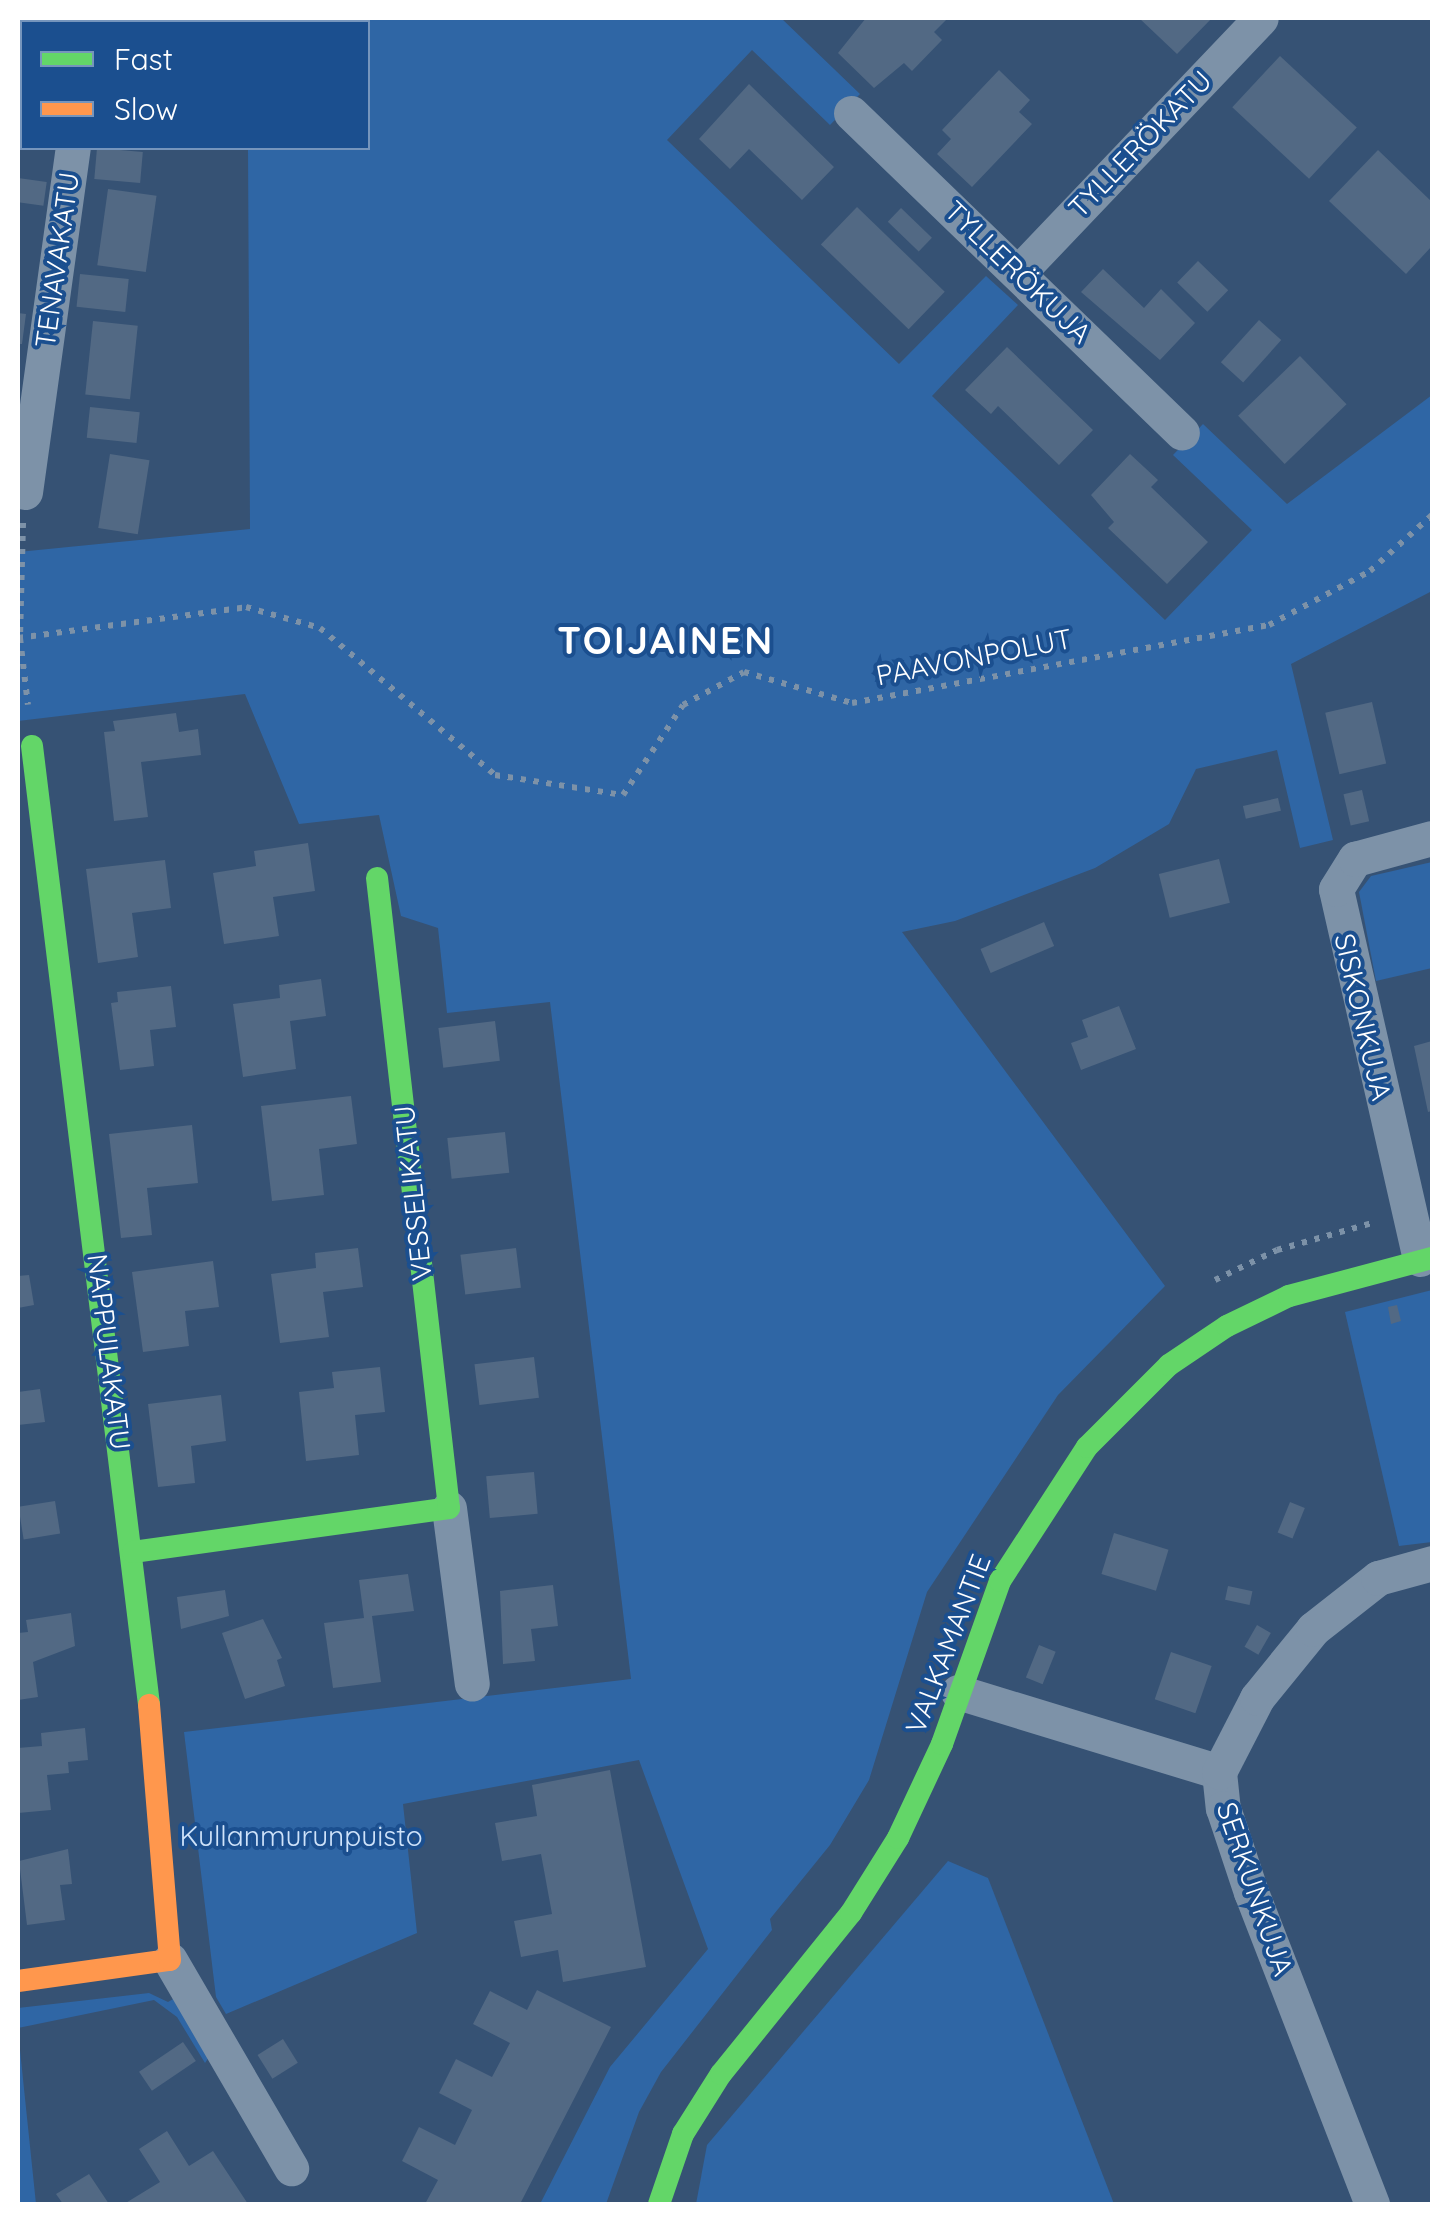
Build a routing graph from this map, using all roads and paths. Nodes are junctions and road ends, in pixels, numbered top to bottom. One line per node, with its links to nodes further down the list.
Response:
1 (1261, 18): 4 (street, TYLLERÖKATU)
2 (851, 113): 4 (street, TYLLERÖKUJA)
3 (73, 150): 6 (street, TENAVAKATU)
4 (1020, 271): 5 (street, TYLLERÖKUJA)
5 (1182, 433)
6 (25, 492): 8 (path)
7 (1432, 515): 8 (path, PAAVONPOLUT)
8 (19, 638): 9 (path)
9 (32, 746): 14 (street, NAPPULAKATU)
10 (1432, 838): 12 (street, SISKONKUJA)
11 (377, 878): 13 (street, VESSELIKATU)
12 (1426, 1259): 17 (street, VALKAMANTIE)
13 (448, 1508): 14 (street); 16 (street, VESSELIKATU)
14 (134, 1552): 19 (street, NAPPULAKATU)
15 (1432, 1563): 18 (street)
16 (472, 1684)
17 (958, 1692): 18 (street, SERKUNKUJA); 22 (street, VALKAMANTIE)
18 (1219, 1772): 23 (street, SERKUNKUJA)
19 (170, 1960): 20 (street); 21 (street, NAPPULAKATU)
20 (18, 1981)
21 (291, 2168)
22 (659, 2204)
23 (1372, 2204)

